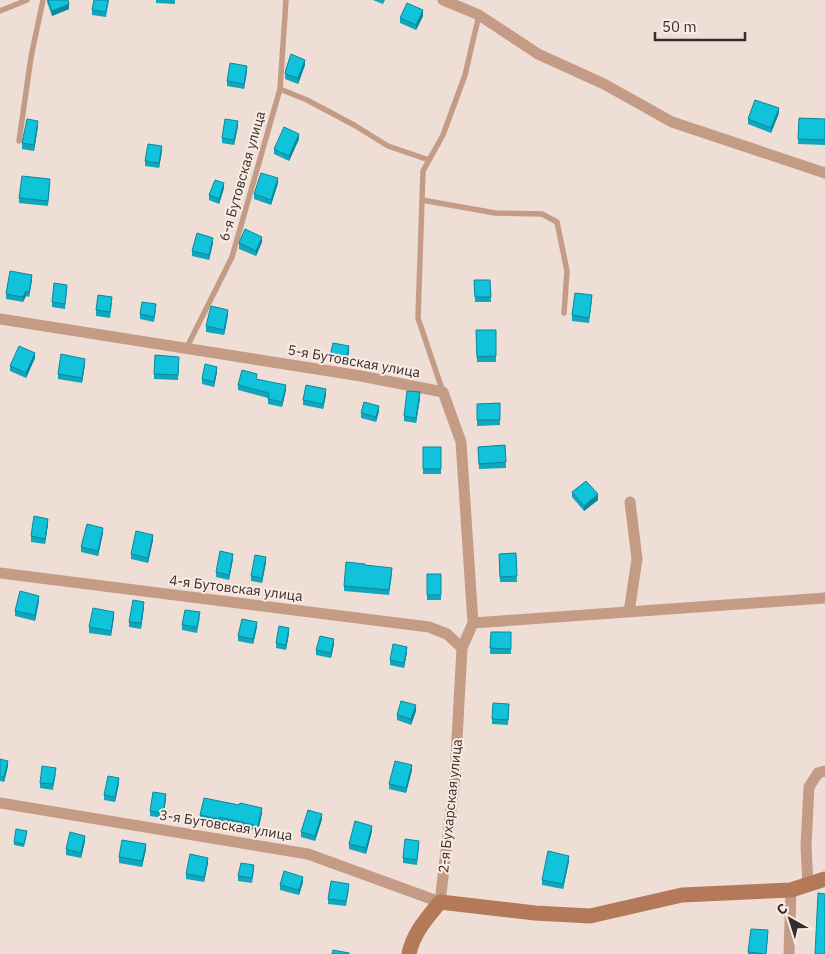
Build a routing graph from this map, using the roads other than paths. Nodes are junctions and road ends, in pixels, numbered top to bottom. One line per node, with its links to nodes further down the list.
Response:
1 (27, 0): 5 (lane)
2 (43, 0): 8 (lane)
3 (286, 0): 7 (lane, 6-я Бутовская улица)
4 (443, 0): 6 (street)
5 (0, 11)
6 (479, 15): 9 (lane); 10 (street)
7 (280, 88): 9 (lane); 14 (lane, 6-я Бутовская улица)
8 (19, 141)
9 (429, 160): 11 (lane)
10 (825, 173)
11 (422, 200): 12 (lane); 15 (lane)
12 (564, 313)
13 (0, 320): 14 (street, 5-я Бутовская улица)
14 (186, 349): 15 (street, 5-я Бутовская улица)
15 (443, 392): 20 (street)
16 (630, 502): 19 (street)
17 (0, 573): 21 (street, 4-я Бутовская улица)
18 (825, 598): 19 (street)
19 (629, 612): 20 (street)
20 (473, 623): 21 (street)
21 (462, 648): 27 (street, 2-я Бухарская улица)
22 (825, 771): 25 (street)
23 (0, 803): 27 (street, 3-я Бутовская улица)
24 (825, 879): 25 (street)
25 (808, 885): 26 (street)
26 (791, 890): 27 (street); 29 (street)
27 (440, 902): 28 (street)
28 (409, 954)
29 (789, 954)

